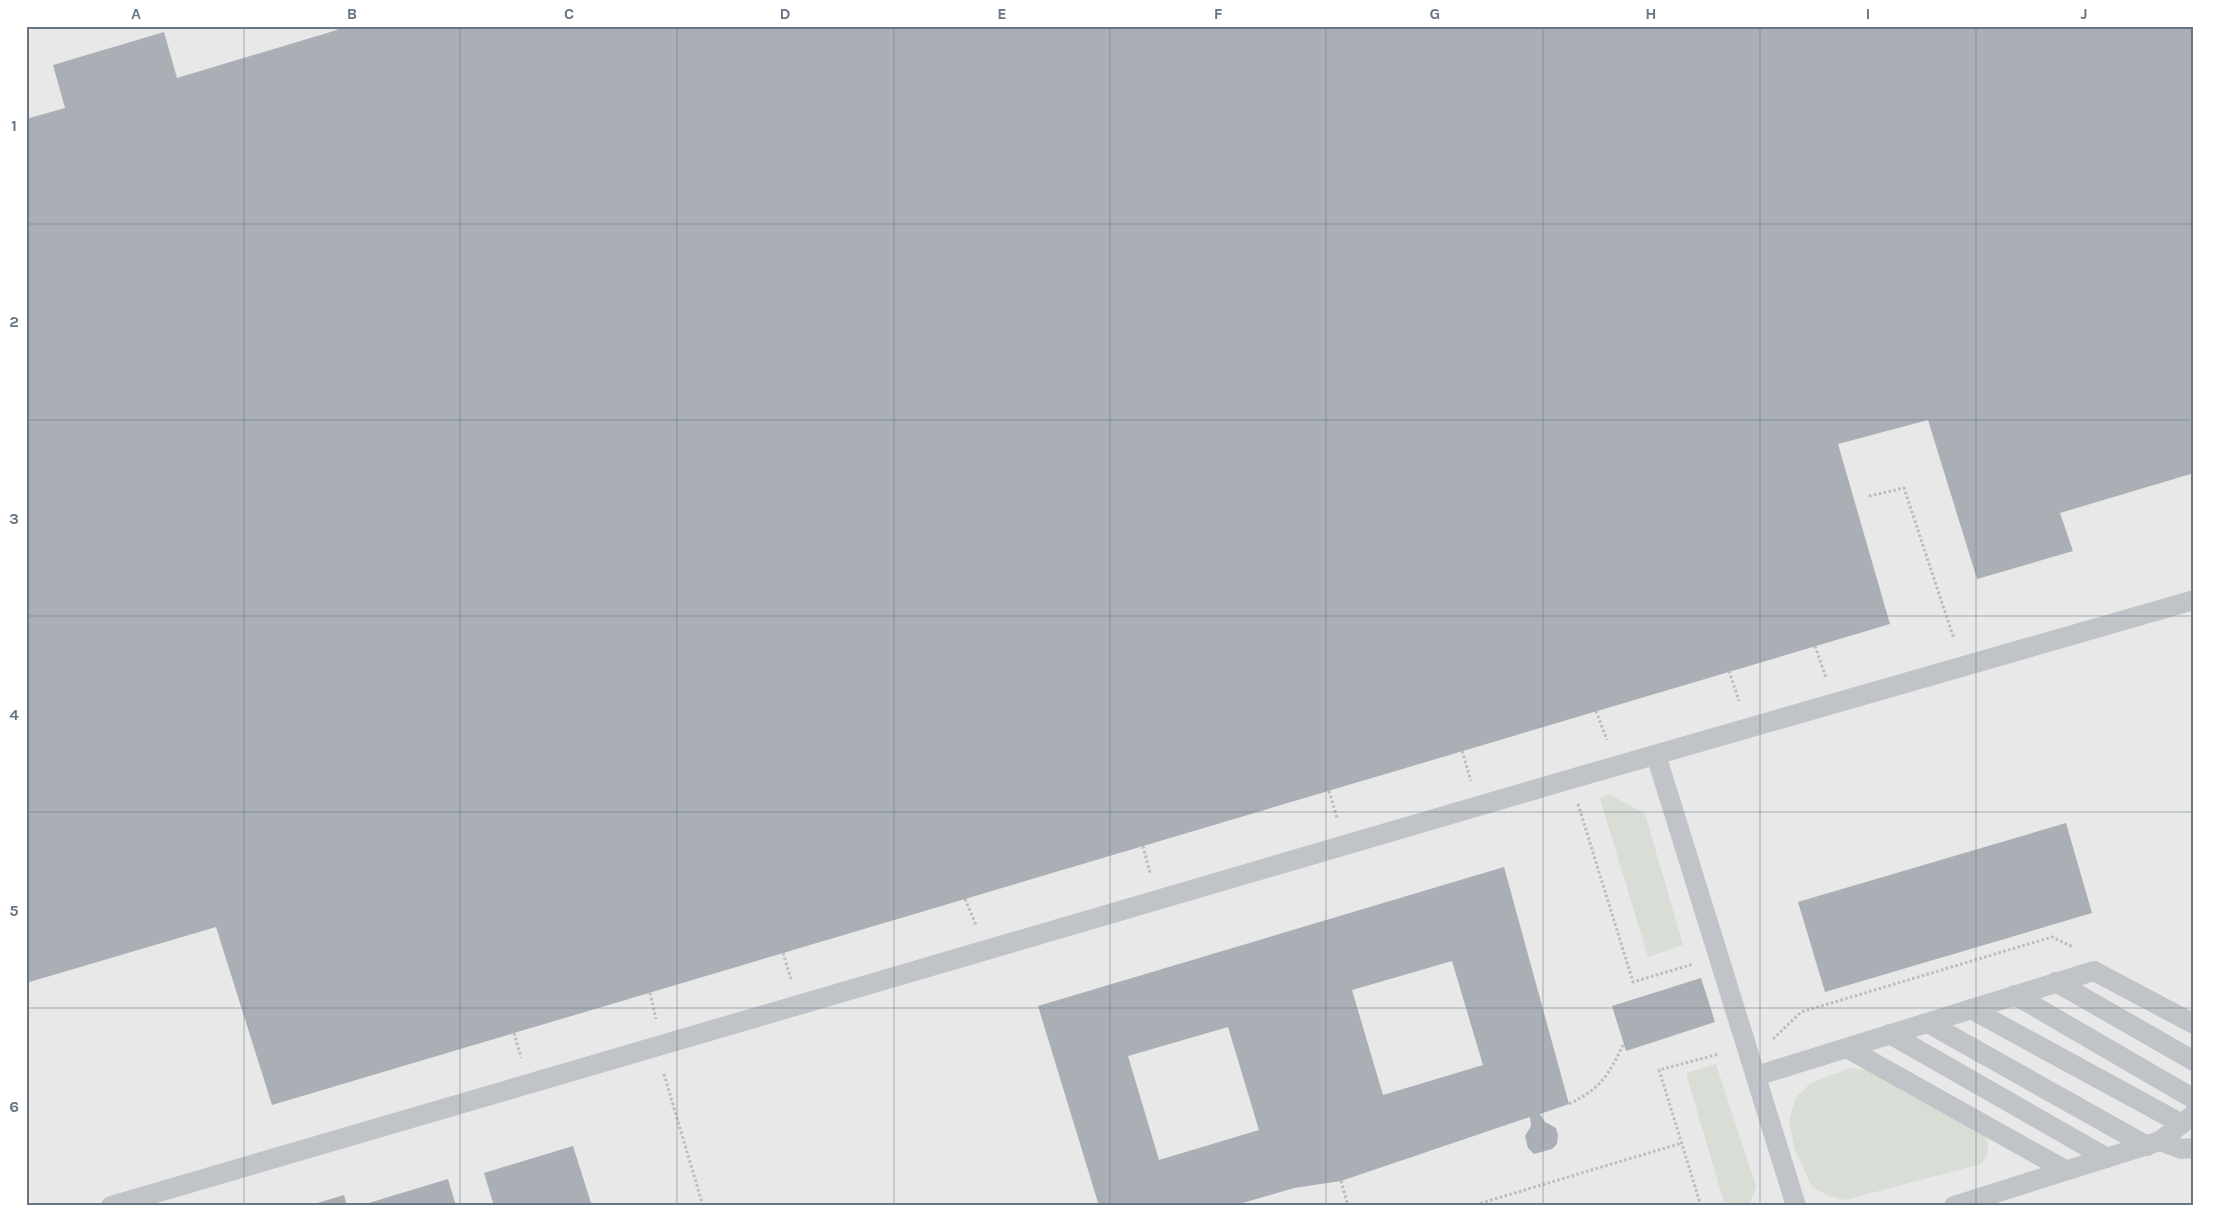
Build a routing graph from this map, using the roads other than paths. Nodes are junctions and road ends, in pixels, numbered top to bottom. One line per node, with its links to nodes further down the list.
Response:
1 (2194, 600): 2 (lane)
2 (1656, 755): 11 (lane); 18 (lane)
3 (2056, 982): 4 (lane); 7 (lane); 10 (lane)
4 (2015, 995): 5 (lane); 12 (lane)
5 (1970, 1009): 6 (lane); 13 (lane)
6 (1928, 1022): 8 (lane); 14 (lane)
7 (2194, 1024)
8 (1890, 1034): 9 (lane); 16 (lane)
9 (1847, 1048): 11 (lane); 17 (lane)
10 (2194, 1062)
11 (1756, 1076): 19 (lane)
12 (2194, 1099)
13 (2188, 1119): 14 (lane)
14 (2154, 1143): 15 (lane); 16 (lane)
15 (2194, 1148)
16 (2107, 1158): 17 (lane)
17 (2065, 1170): 20 (lane)
18 (111, 1206)
19 (1796, 1206)
20 (1954, 1206)

